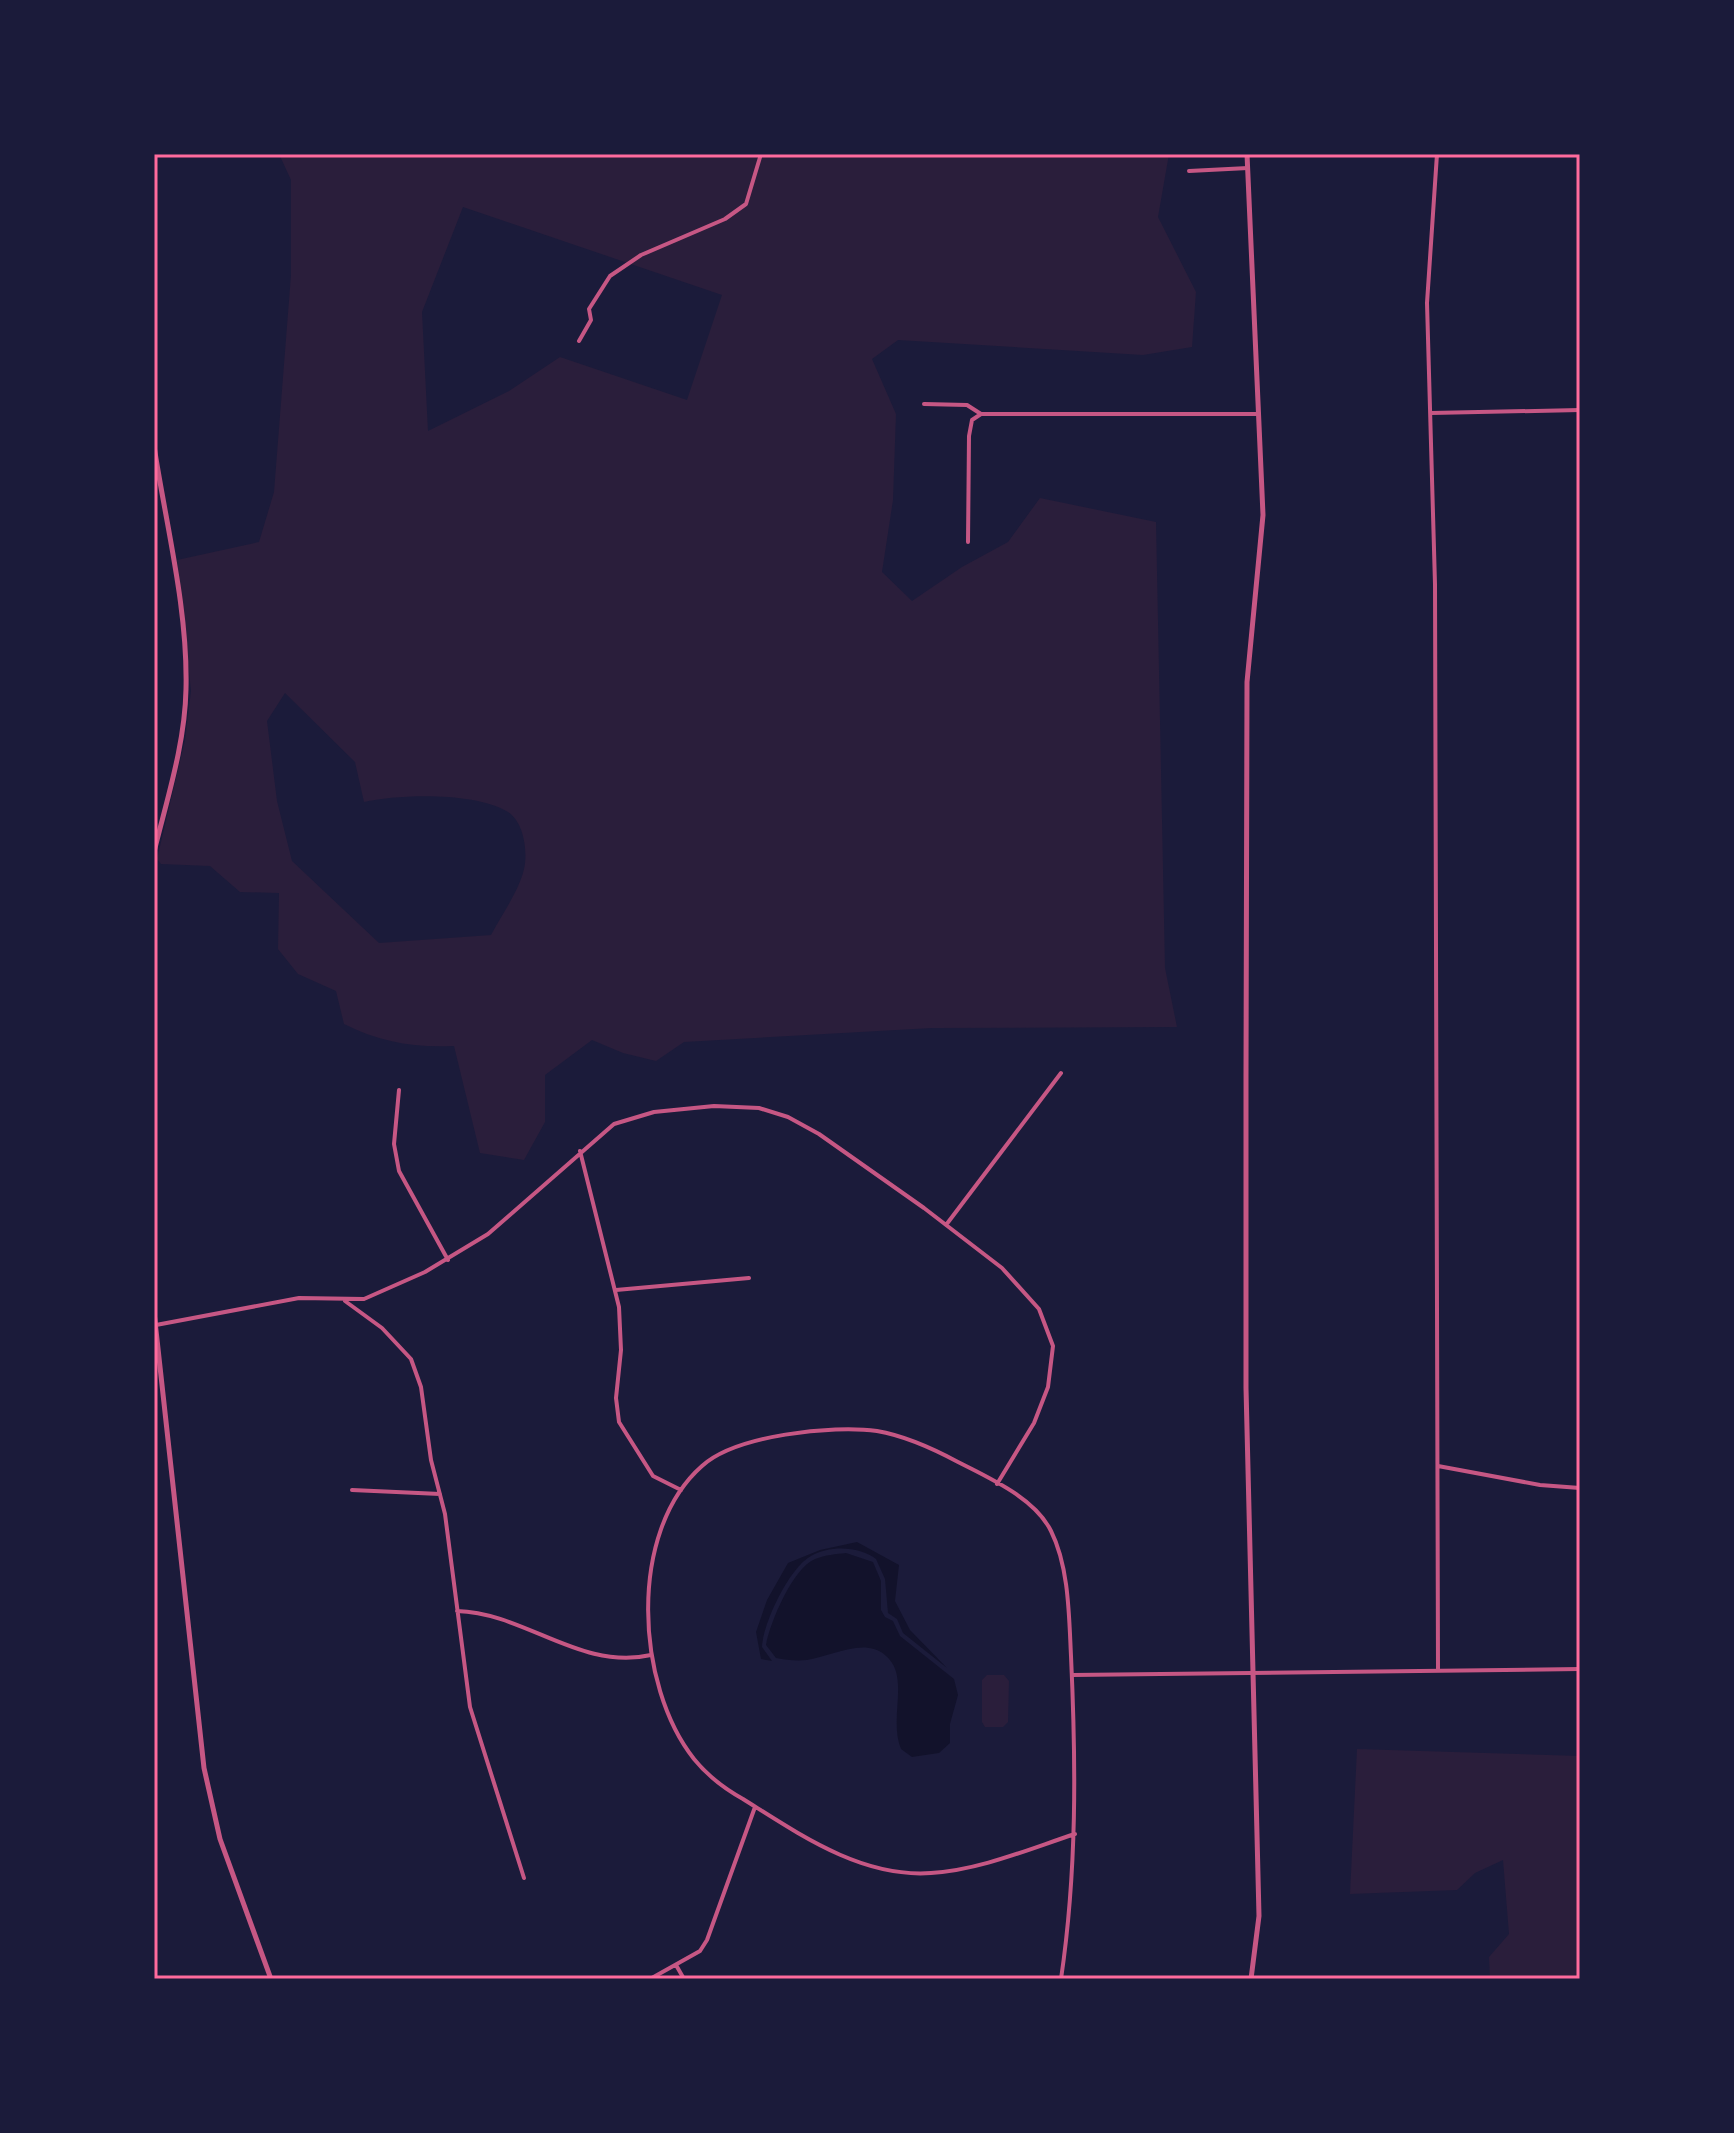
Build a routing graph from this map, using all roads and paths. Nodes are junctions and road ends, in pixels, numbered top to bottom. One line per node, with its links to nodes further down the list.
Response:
1 (761, 154): 6 (street)
2 (1247, 154): 4 (street)
3 (1437, 154): 9 (street)
4 (1248, 168): 5 (street); 11 (street)
5 (1189, 171)
6 (579, 341)
7 (924, 404): 10 (street)
8 (1580, 410): 9 (street)
9 (1431, 413): 25 (street)
10 (981, 414): 11 (street); 13 (street)
11 (1259, 414): 35 (street)
12 (154, 446): 14 (street)
13 (968, 542)
14 (154, 852)
15 (1061, 1073): 18 (street)
16 (399, 1090): 19 (street)
17 (580, 1151): 18 (street); 19 (street); 21 (street)
18 (946, 1225): 26 (street)
19 (448, 1260): 22 (street)
20 (749, 1278): 21 (street)
21 (616, 1290): 29 (street)
22 (342, 1299): 24 (street); 30 (street)
23 (154, 1312): 24 (street)
24 (156, 1325): 41 (street)
25 (1438, 1466): 27 (street); 34 (street)
26 (997, 1484): 29 (street); 36 (street)
27 (1580, 1488)
28 (352, 1490): 30 (street)
29 (681, 1490): 32 (street)
30 (440, 1494): 31 (street)
31 (457, 1611): 32 (street); 39 (street)
32 (651, 1655): 37 (street)
33 (1580, 1669): 34 (street)
34 (1438, 1671): 35 (street)
35 (1252, 1672): 36 (street); 45 (street)
36 (1072, 1675): 38 (street)
37 (755, 1807): 38 (street); 40 (street)
38 (1075, 1834): 44 (street)
39 (524, 1878)
40 (676, 1965): 42 (street); 43 (street)
41 (271, 1979)
42 (650, 1979)
43 (684, 1979)
44 (1061, 1979)
45 (1251, 1979)

